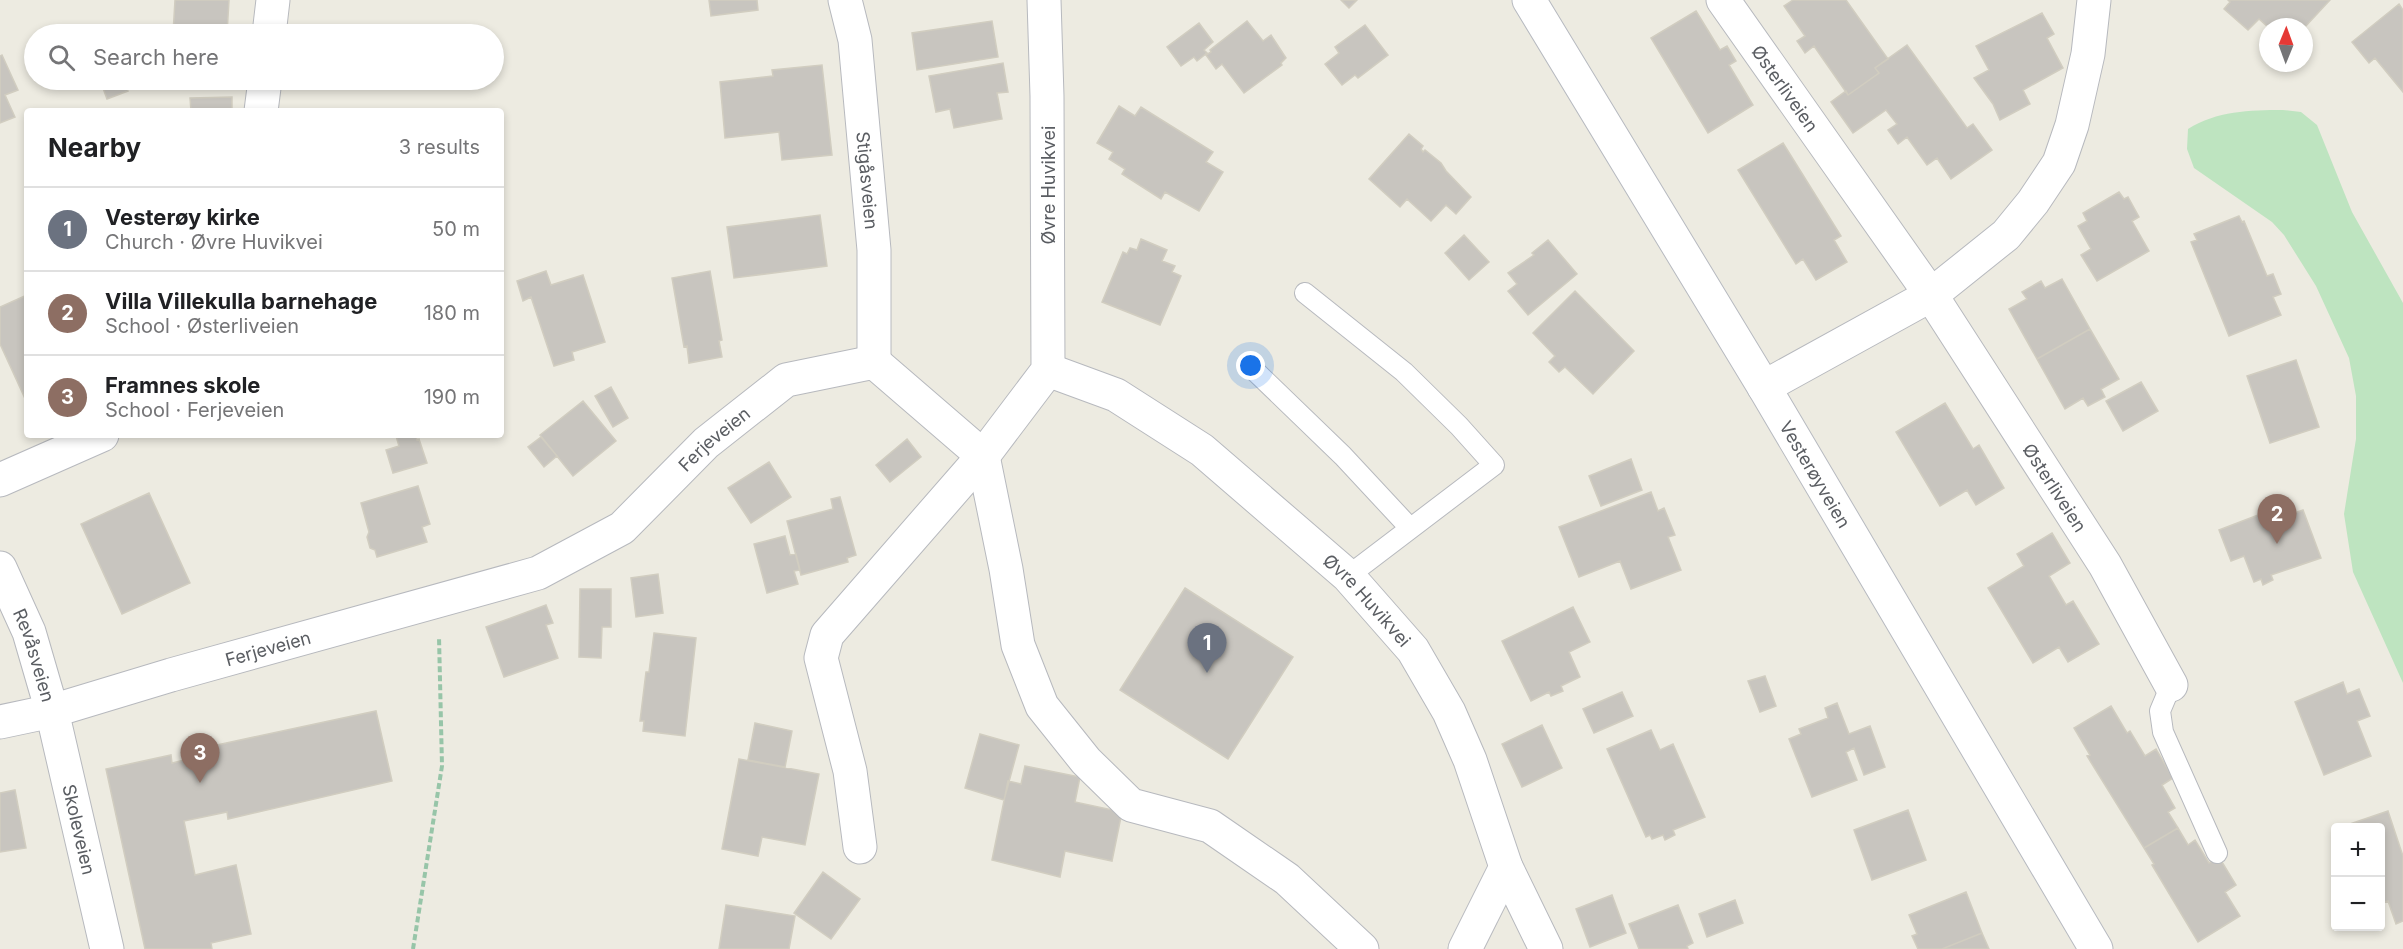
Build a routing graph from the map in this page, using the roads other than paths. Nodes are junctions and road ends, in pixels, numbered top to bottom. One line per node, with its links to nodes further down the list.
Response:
1 (273, 0): 7 (street)
2 (845, 0): 12 (street, Stigåsveien)
3 (1044, 0): 13 (street, Øvre Huvikvei)
4 (1529, 0): 15 (street, Vesterøyveien)
5 (1723, 0): 11 (street, Østerliveien)
6 (2094, 0): 11 (street)
7 (270, 24)
8 (263, 90): 9 (street)
9 (261, 108)
10 (1305, 293): 19 (lane)
11 (1931, 295): 15 (street); 22 (street, Østerliveien)
12 (874, 362): 17 (street); 23 (street, Ferjeveien)
13 (1048, 370): 17 (street); 21 (street, Øvre Huvikvei)
14 (1256, 372): 19 (lane)
15 (1764, 387): 32 (street, Vesterøyveien)
16 (95, 438): 18 (street)
17 (983, 456): 25 (street); 29 (street)
18 (0, 480)
19 (1410, 528): 21 (lane)
20 (0, 568): 23 (street, Revåsveien)
21 (1348, 576): 27 (street, Øvre Huvikvei)
22 (2171, 685): 26 (lane)
23 (52, 711): 24 (street, Ferjeveien); 28 (street, Skoleveien)
24 (0, 722)
25 (860, 847)
26 (2217, 853)
27 (1506, 867): 30 (street); 31 (street, Øvre Huvikvei)
28 (107, 949)
29 (1362, 949)
30 (1465, 949)
31 (1546, 949)
32 (2096, 949)

